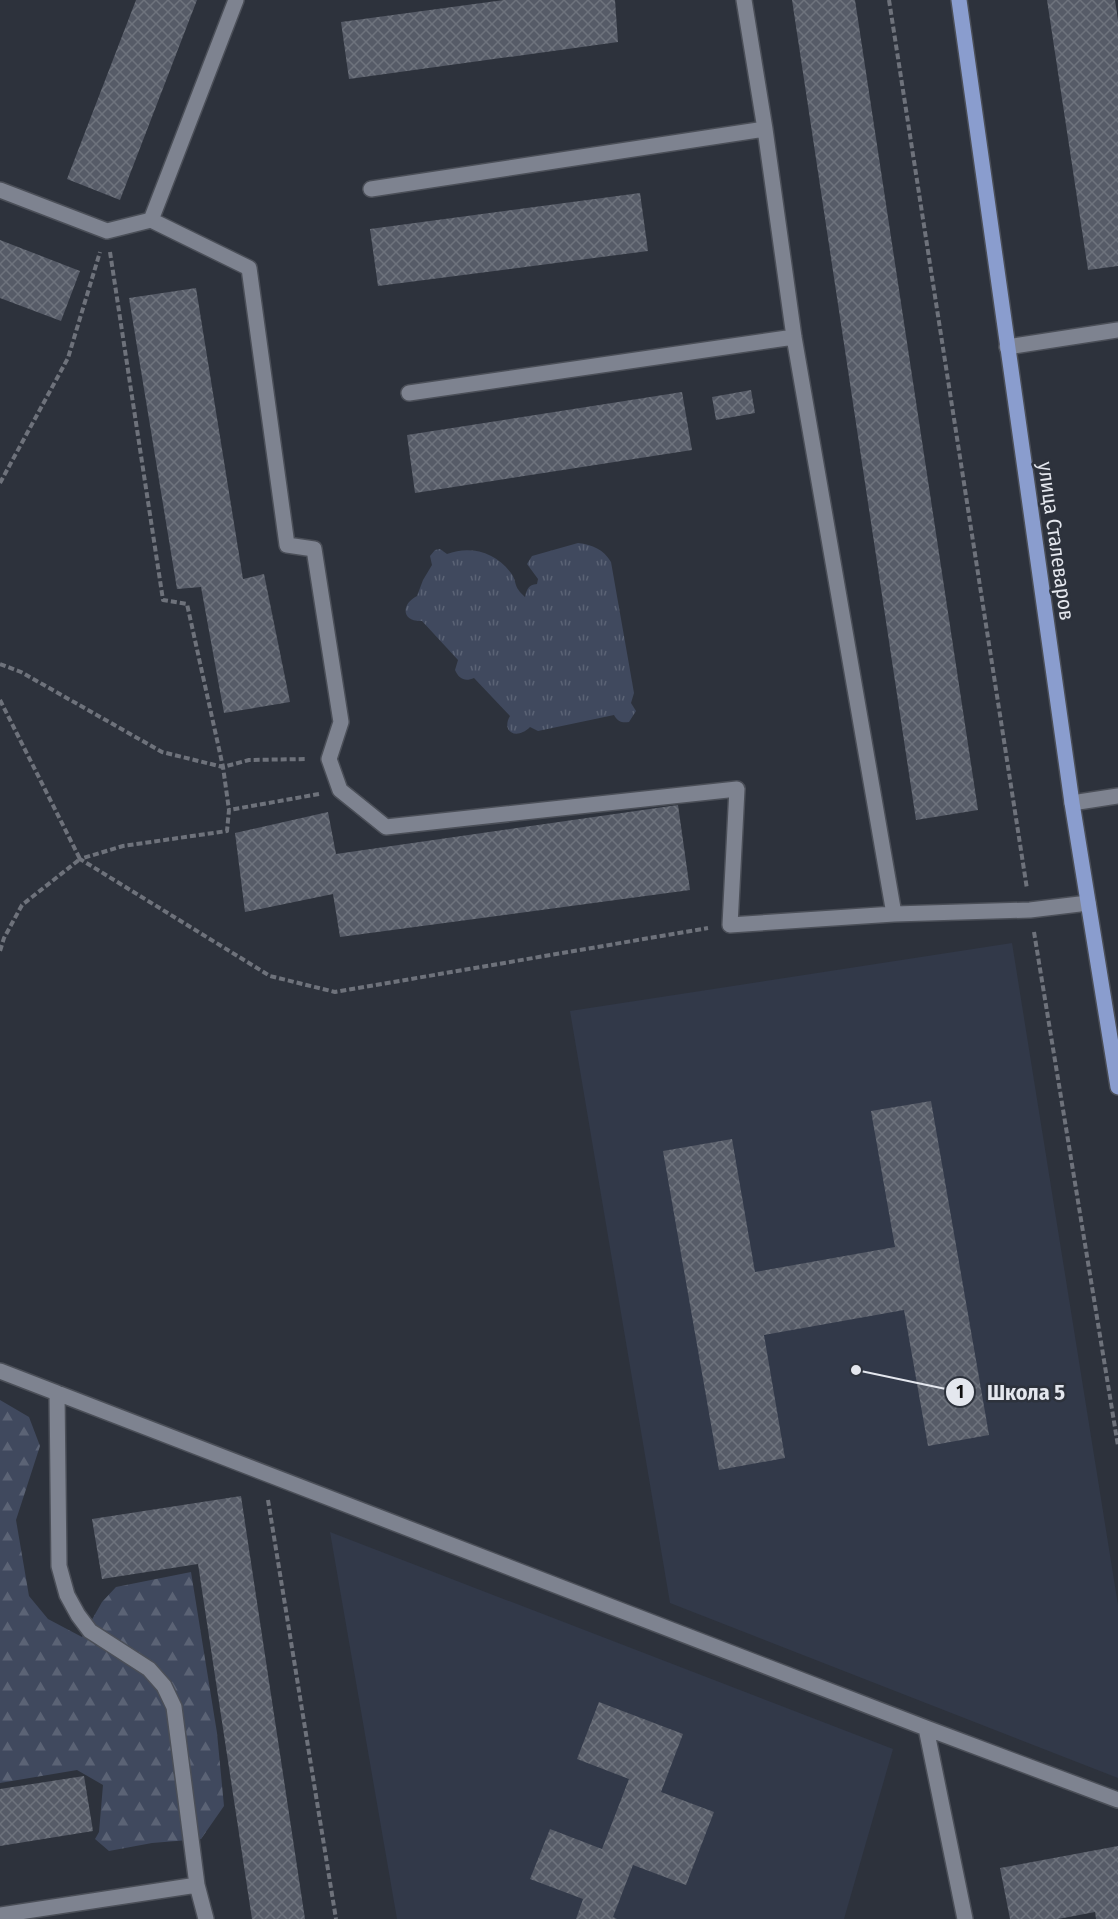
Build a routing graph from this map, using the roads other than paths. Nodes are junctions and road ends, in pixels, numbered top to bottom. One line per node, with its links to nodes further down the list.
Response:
1 (236, 0): 7 (lane)
2 (744, 0): 4 (lane)
3 (959, 0): 10 (main road, улица Сталеваров)
4 (765, 129): 5 (lane); 9 (lane)
5 (371, 189)
6 (0, 190): 7 (lane)
7 (151, 220): 15 (lane)
8 (1118, 330): 10 (lane)
9 (795, 337): 11 (lane); 15 (lane)
10 (1007, 347): 13 (main road, улица Сталеваров)
11 (409, 393)
12 (1118, 796): 13 (lane)
13 (1072, 803): 14 (main road, улица Сталеваров)
14 (1088, 903): 15 (lane); 16 (main road, улица Сталеваров)
15 (894, 914)
16 (1118, 1087)
17 (0, 1371): 18 (lane)
18 (57, 1393): 19 (lane); 21 (lane)
19 (926, 1728): 20 (lane); 24 (lane)
20 (1118, 1800)
21 (197, 1885): 22 (lane); 23 (lane)
22 (0, 1916)
23 (206, 1919)
24 (965, 1919)

